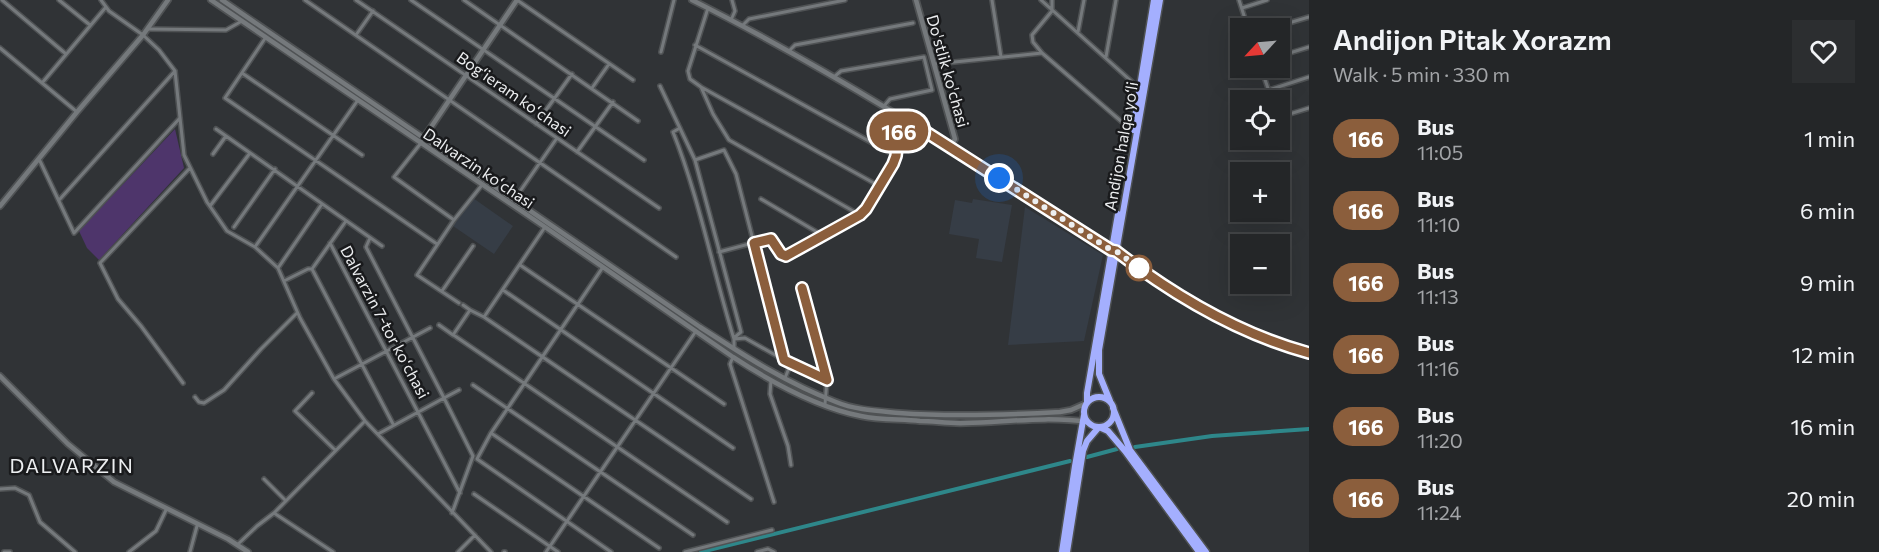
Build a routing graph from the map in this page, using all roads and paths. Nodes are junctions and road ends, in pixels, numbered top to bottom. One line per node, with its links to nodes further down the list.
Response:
1 (2, 0): 53 (street)
2 (59, 0): 37 (street)
3 (101, 0): 26 (street)
4 (168, 0): 40 (main road)
5 (211, 0): 34 (main road, Dalvarzin koʻchasi)
6 (222, 0): 80 (main road, Dalvarzin koʻchasi)
7 (304, 0): 43 (street)
8 (356, 0): 29 (street, Bogʻieram koʻchasi)
9 (411, 0): 48 (street)
10 (464, 0): 38 (street)
11 (517, 0): 38 (main road); 56 (street)
12 (674, 0): 50 (street)
13 (692, 0): 27 (main road)
14 (732, 0): 33 (street)
15 (845, 0): 39 (street)
16 (916, 0): 57 (main road, Do'stlik ko'chasi)
17 (992, 0): 54 (street)
18 (1041, 0): 30 (street)
19 (1052, 0): 30 (street)
20 (1084, 0): 41 (street)
21 (1116, 0): 55 (street)
22 (1154, 0): 70 (highway, Andijon halqa yo‘li)
23 (1160, 0): 130 (highway, Andijon halqa yo‘li)
24 (1239, 0): 28 (street)
25 (1267, 0): 28 (street)
26 (106, 7): 37 (street); 42 (street)
27 (708, 8): 33 (main road); 45 (street)
28 (1242, 8): 32 (street)
29 (373, 11): 43 (street); 61 (street, Bogʻieram koʻchasi)
30 (1052, 11): 41 (street); 51 (street)
31 (1309, 17): 36 (street)
32 (1245, 18)
33 (732, 20): 39 (main road)
34 (242, 21): 40 (street); 44 (main road, Dalvarzin koʻchasi)
35 (913, 23): 49 (street)
36 (1290, 23)
37 (90, 25): 53 (street)
38 (500, 25): 48 (main road); 60 (street)
39 (742, 25): 49 (main road)
40 (148, 29): 42 (main road)
41 (1078, 32): 55 (street)
42 (143, 35): 58 (street); 78 (main road)
43 (356, 36): 74 (street)
44 (266, 37): 59 (street); 73 (main road, Dalvarzin koʻchasi)
45 (695, 45): 68 (street); 98 (street)
46 (1309, 47): 52 (street)
47 (0, 48): 66 (street)
48 (483, 49): 61 (main road); 72 (street)
49 (789, 51): 62 (main road)
50 (661, 52)
51 (1041, 53): 54 (street); 87 (street)
52 (1290, 53)
53 (66, 54): 66 (street)
54 (1001, 57): 57 (street)
55 (1106, 58): 70 (street)
56 (609, 64): 65 (street); 69 (street)
57 (933, 64): 93 (main road, Do'stlik ko'chasi)
58 (175, 71): 81 (street); 109 (street)
59 (242, 74): 90 (street); 102 (street)
60 (572, 74): 69 (street); 72 (street)
61 (466, 75): 74 (main road); 84 (street, Bogʻieram koʻchasi)
62 (834, 76): 76 (main road); 76 (street)
63 (1265, 78): 71 (street)
64 (1309, 78): 71 (street)
65 (633, 80)
66 (42, 83): 78 (street)
67 (660, 86): 86 (street)
68 (701, 87): 108 (street); 116 (street)
69 (592, 88): 75 (street)
70 (1140, 89): 87 (highway, Andijon halqa yo‘li)
71 (1269, 90)
72 (553, 99): 84 (street); 85 (street)
73 (358, 100): 80 (main road, Dalvarzin koʻchasi); 90 (street)
74 (448, 100): 92 (main road); 103 (street)
75 (613, 102): 83 (street); 85 (street)
76 (884, 106): 82 (main road)
77 (1309, 108): 79 (street)
78 (77, 112): 99 (main road)
79 (1290, 114)
80 (387, 115): 92 (main road, Dalvarzin koʻchasi)
81 (180, 118): 104 (street); 109 (street)
82 (904, 118): 93 (main road); 98 (street)
83 (638, 121)
84 (536, 124): 91 (street, Bogʻieram koʻchasi)
85 (595, 127): 94 (street); 100 (street)
86 (681, 128): 101 (street); 151 (street)
87 (1133, 128): 130 (highway, Andijon halqa yo‘li)
88 (216, 129): 89 (street)
89 (226, 136): 95 (street); 96 (street)
90 (333, 136): 97 (street); 102 (street)
91 (557, 138): 94 (street, Bogʻieram koʻchasi); 103 (street)
92 (422, 141): 106 (main road, Dalvarzin koʻchasi); 111 (main road, Dalvarzin koʻchasi); 117 (street)
93 (949, 147): 130 (main road)
94 (577, 152): 115 (street, Bogʻieram koʻchasi)
95 (250, 153): 105 (street); 114 (street)
96 (213, 154)
97 (362, 155)
98 (896, 156): 108 (street)
99 (39, 159): 109 (street); 113 (main road)
100 (644, 160)
101 (695, 160): 125 (street); 131 (street)
102 (316, 161): 107 (street); 126 (street)
103 (540, 163): 111 (street); 132 (street)
104 (190, 168): 114 (street); 168 (street)
105 (275, 169): 107 (street); 119 (street)
106 (482, 185): 117 (street); 120 (main road, Dalvarzin koʻchasi)
107 (299, 187): 112 (street); 129 (street)
108 (881, 187): 116 (street)
109 (59, 199)
110 (761, 199): 122 (street)
111 (514, 200): 121 (main road, Dalvarzin koʻchasi)
112 (322, 204): 118 (street); 135 (street)
113 (0, 206)
114 (210, 206): 129 (street)
115 (659, 208)
116 (860, 215): 122 (street)
117 (454, 220): 126 (street)
118 (346, 221): 123 (street); 124 (street)
119 (234, 227)
120 (545, 227): 121 (main road, Dalvarzin koʻchasi); 133 (street)
121 (555, 231): 134 (main road, Dalvarzin koʻchasi); 152 (main road, Dalvarzin koʻchasi)
122 (822, 235): 125 (street)
123 (370, 238): 127 (street); 150 (street)
124 (330, 243): 136 (street); 153 (street, Dalvarzin 7-tor koʻchasi)
125 (754, 243): 131 (street); 157 (street)
126 (437, 244): 140 (street)
127 (382, 246)
128 (473, 246): 140 (street)
129 (255, 247): 135 (street)
130 (1114, 251): 154 (main road); 177 (highway, Andijon halqa yo‘li); 181 (highway, Andijon halqa yo‘li)
131 (719, 252): 151 (street)
132 (675, 257)
133 (520, 265): 139 (street); 141 (street)
134 (603, 267): 141 (street); 148 (main road, Dalvarzin koʻchasi)
135 (278, 268): 137 (street)
136 (312, 269): 137 (street); 159 (street)
137 (284, 281): 143 (street)
138 (802, 288): 167 (street)
139 (503, 290): 144 (street); 147 (street)
140 (442, 291): 142 (street)
141 (579, 305): 147 (street); 160 (street)
142 (470, 310): 144 (street); 149 (street)
143 (297, 313): 164 (street); 174 (street)
144 (484, 317): 156 (street)
145 (439, 325): 149 (street)
146 (430, 328): 150 (street)
147 (561, 330): 156 (street); 173 (street)
148 (696, 331): 155 (main road, Dalvarzin koʻchasi); 160 (street)
149 (453, 335): 169 (street)
150 (412, 337): 153 (street); 175 (street)
151 (734, 339): 152 (street); 157 (street)
152 (734, 349): 161 (main road, Dalvarzin koʻchasi)
153 (387, 351): 159 (street); 184 (street, Dalvarzin 7-tor koʻchasi)
154 (1309, 353)
155 (733, 357): 162 (main road, Dalvarzin koʻchasi); 206 (street)
156 (543, 358): 169 (street); 185 (street)
157 (784, 360): 158 (street)
158 (790, 363): 166 (street); 167 (street)
159 (362, 364): 164 (street); 188 (street)
160 (671, 368): 173 (street); 178 (street)
161 (761, 368): 162 (main road); 166 (main road, Dalvarzin koʻchasi)
162 (759, 374): 165 (main road, Dalvarzin koʻchasi)
163 (0, 376): 207 (main road)
164 (334, 379): 187 (street)
165 (771, 380): 179 (main road, Dalvarzin koʻchasi); 197 (street)
166 (784, 380): 176 (main road, Dalvarzin koʻchasi)
167 (827, 380): 176 (street)
168 (183, 383)
169 (525, 384): 182 (street); 194 (street)
170 (473, 386): 182 (street)
171 (459, 390): 175 (street)
172 (312, 393): 196 (street)
173 (654, 393): 185 (street); 195 (street)
174 (195, 397)
175 (444, 398): 184 (street); 201 (street)
176 (826, 398): 179 (street); 180 (main road, Dalvarzin koʻchasi)
177 (1087, 403): 180 (main road, Dalvarzin koʻchasi); 181 (highway); 186 (highway)
178 (724, 404)
179 (825, 404): 183 (main road, Dalvarzin koʻchasi)
180 (843, 404): 183 (main road)
181 (1111, 405): 189 (highway); 237 (highway, Andijon halqa yo‘li)
182 (507, 409): 190 (street); 198 (street)
183 (842, 411): 186 (main road, Dalvarzin koʻchasi)
184 (419, 412): 188 (street); 201 (street, Dalvarzin 7-tor koʻchasi)
185 (636, 420): 194 (street); 204 (street)
186 (1085, 420): 189 (highway); 234 (highway)
187 (365, 421): 191 (street); 196 (street)
188 (393, 425): 191 (street)
189 (1099, 427): 192 (highway); 193 (highway)
190 (491, 433): 203 (street); 210 (street)
191 (378, 434): 209 (street)
192 (1112, 436): 193 (highway); 236 (highway)
193 (1089, 438): 235 (highway)
194 (618, 447): 198 (street); 211 (street)
195 (733, 448)
196 (335, 450): 205 (street)
197 (791, 465)
198 (601, 472): 203 (street); 215 (street)
199 (264, 479): 205 (street)
200 (0, 489): 221 (street)
201 (460, 493): 209 (street)
202 (474, 494): 217 (street)
203 (584, 496): 210 (street); 218 (street)
204 (751, 499)
205 (286, 501): 208 (street)
206 (774, 502)
207 (166, 510): 212 (main road); 222 (street)
208 (274, 513): 216 (street); 225 (street)
209 (452, 513): 214 (street)
210 (567, 521): 217 (street); 230 (street)
211 (728, 522)
212 (197, 525): 216 (main road); 223 (street)
213 (772, 530): 231 (street)
214 (475, 535): 226 (street); 227 (street)
215 (693, 535)
216 (237, 545): 224 (main road)
217 (550, 546): 228 (street); 229 (street)
218 (659, 548)
219 (4, 552): 220 (street)
220 (10, 552)
221 (75, 552)
222 (129, 552)
223 (190, 552)
224 (248, 552)
225 (333, 552)
226 (458, 552)
227 (491, 552)
228 (546, 552)
229 (558, 552)
230 (611, 552)
231 (685, 552)
232 (757, 552): 233 (street)
233 (774, 552)
234 (1062, 552)
235 (1067, 552)
236 (1199, 552)
237 (1206, 552)

